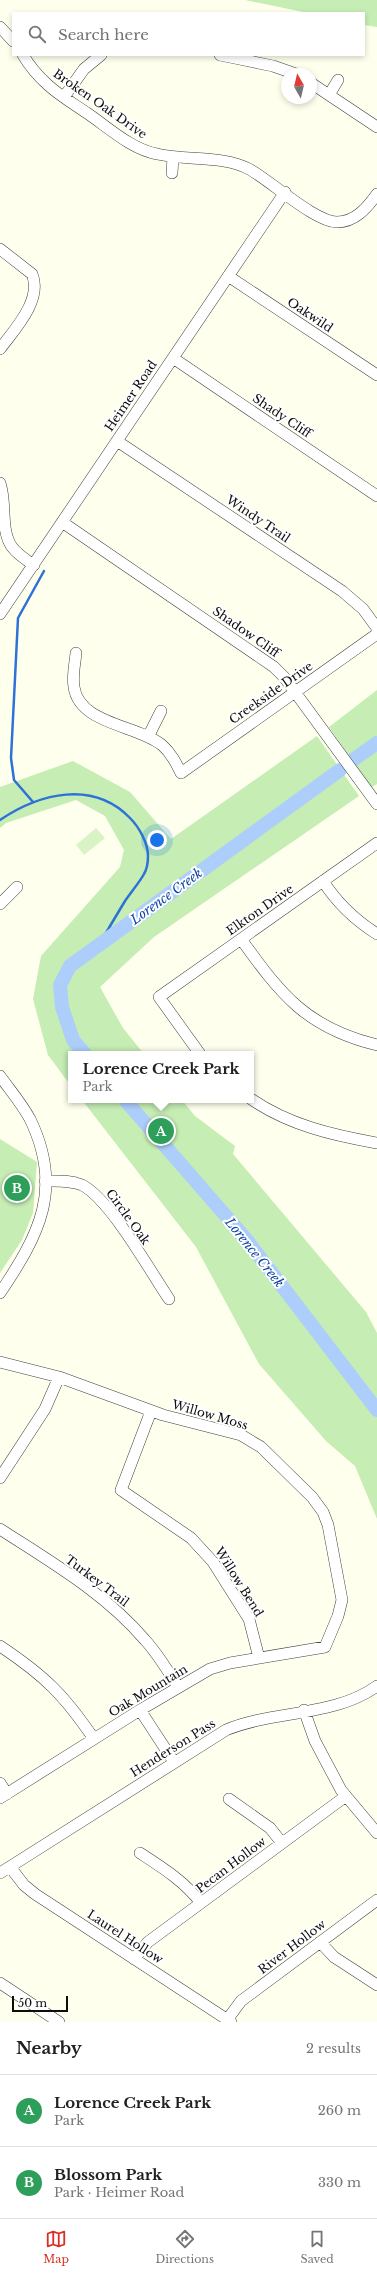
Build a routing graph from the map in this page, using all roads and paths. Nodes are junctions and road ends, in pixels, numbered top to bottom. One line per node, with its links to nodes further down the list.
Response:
1 (0, 27): 2 (street)
2 (12, 40)
3 (24, 56): 10 (street, Broken Oak Drive)
4 (100, 56): 10 (street)
5 (225, 56): 6 (street)
6 (281, 69)
7 (338, 80): 9 (street)
8 (317, 87): 9 (street)
9 (329, 95): 11 (street)
10 (64, 97): 12 (street, Broken Oak Drive)
11 (377, 127)
12 (173, 157): 13 (street); 14 (street, Broken Oak Drive)
13 (172, 172)
14 (285, 192): 15 (street, Broken Oak Drive); 17 (street, Heimer Road)
15 (376, 197)
16 (0, 249): 18 (street)
17 (228, 276): 19 (street, Heimer Road); 20 (street, Oakwild)
18 (0, 349)
19 (173, 358): 21 (street, Heimer Road); 23 (street, Shady Cliff)
20 (377, 375)
21 (117, 441): 24 (street, Heimer Road); 27 (street, Windy Trail)
22 (0, 483): 25 (street)
23 (377, 496)
24 (62, 522): 25 (street, Heimer Road); 30 (street, Shadow Cliff)
25 (34, 565): 26 (street, Heimer Road)
26 (0, 614)
27 (377, 628)
28 (377, 634): 30 (street, Creekside Drive)
29 (76, 653): 32 (street)
30 (295, 692): 32 (street, Creekside Drive); 33 (street, Shadow Cliff)
31 (161, 711): 32 (street)
32 (148, 737)
33 (377, 804)
34 (377, 843): 35 (street, Elkton Drive)
35 (323, 881): 38 (street); 39 (street, Elkton Drive)
36 (17, 886): 37 (street)
37 (0, 904)
38 (377, 934)
39 (241, 939): 40 (street); 41 (street, Elkton Drive)
40 (377, 1045)
41 (198, 1051)
42 (0, 1076): 45 (street)
43 (254, 1101): 44 (street)
44 (377, 1143)
45 (45, 1182): 46 (street); 47 (street, Circle Oak)
46 (0, 1293)
47 (169, 1299)
48 (0, 1362): 49 (street, Willow Moss)
49 (59, 1377): 50 (street, Willow Moss); 51 (street)
50 (151, 1411): 54 (street, Willow Moss); 55 (street, Willow Bend)
51 (0, 1478)
52 (0, 1529): 57 (street, Turkey Trail)
53 (0, 1646): 60 (street)
54 (325, 1647): 55 (street, Oak Mountain)
55 (259, 1658): 57 (street, Oak Mountain)
56 (377, 1686): 59 (street, Henderson Pass)
57 (178, 1687): 58 (street, Oak Mountain)
58 (140, 1710): 60 (street, Oak Mountain); 61 (street)
59 (304, 1710): 61 (street, Henderson Pass); 64 (street)
60 (94, 1739): 63 (street, Oak Mountain)
61 (174, 1762): 69 (street, Henderson Pass)
62 (0, 1783): 63 (street)
63 (4, 1796)
64 (346, 1796): 66 (street); 67 (street, Pecan Hollow)
65 (230, 1799): 67 (street)
66 (377, 1833)
67 (282, 1843): 72 (street, Pecan Hollow)
68 (140, 1852): 72 (street)
69 (10, 1867): 70 (street, Henderson Pass); 74 (street, Laurel Hollow)
70 (0, 1874)
71 (377, 1900): 73 (street, River Hollow)
72 (201, 1903): 74 (street, Pecan Hollow)
73 (320, 1942): 76 (street); 77 (street, River Hollow)
74 (134, 1959): 77 (street, Laurel Hollow)
75 (0, 1983): 78 (street)
76 (377, 1985)
77 (229, 2021)
78 (59, 2022)

